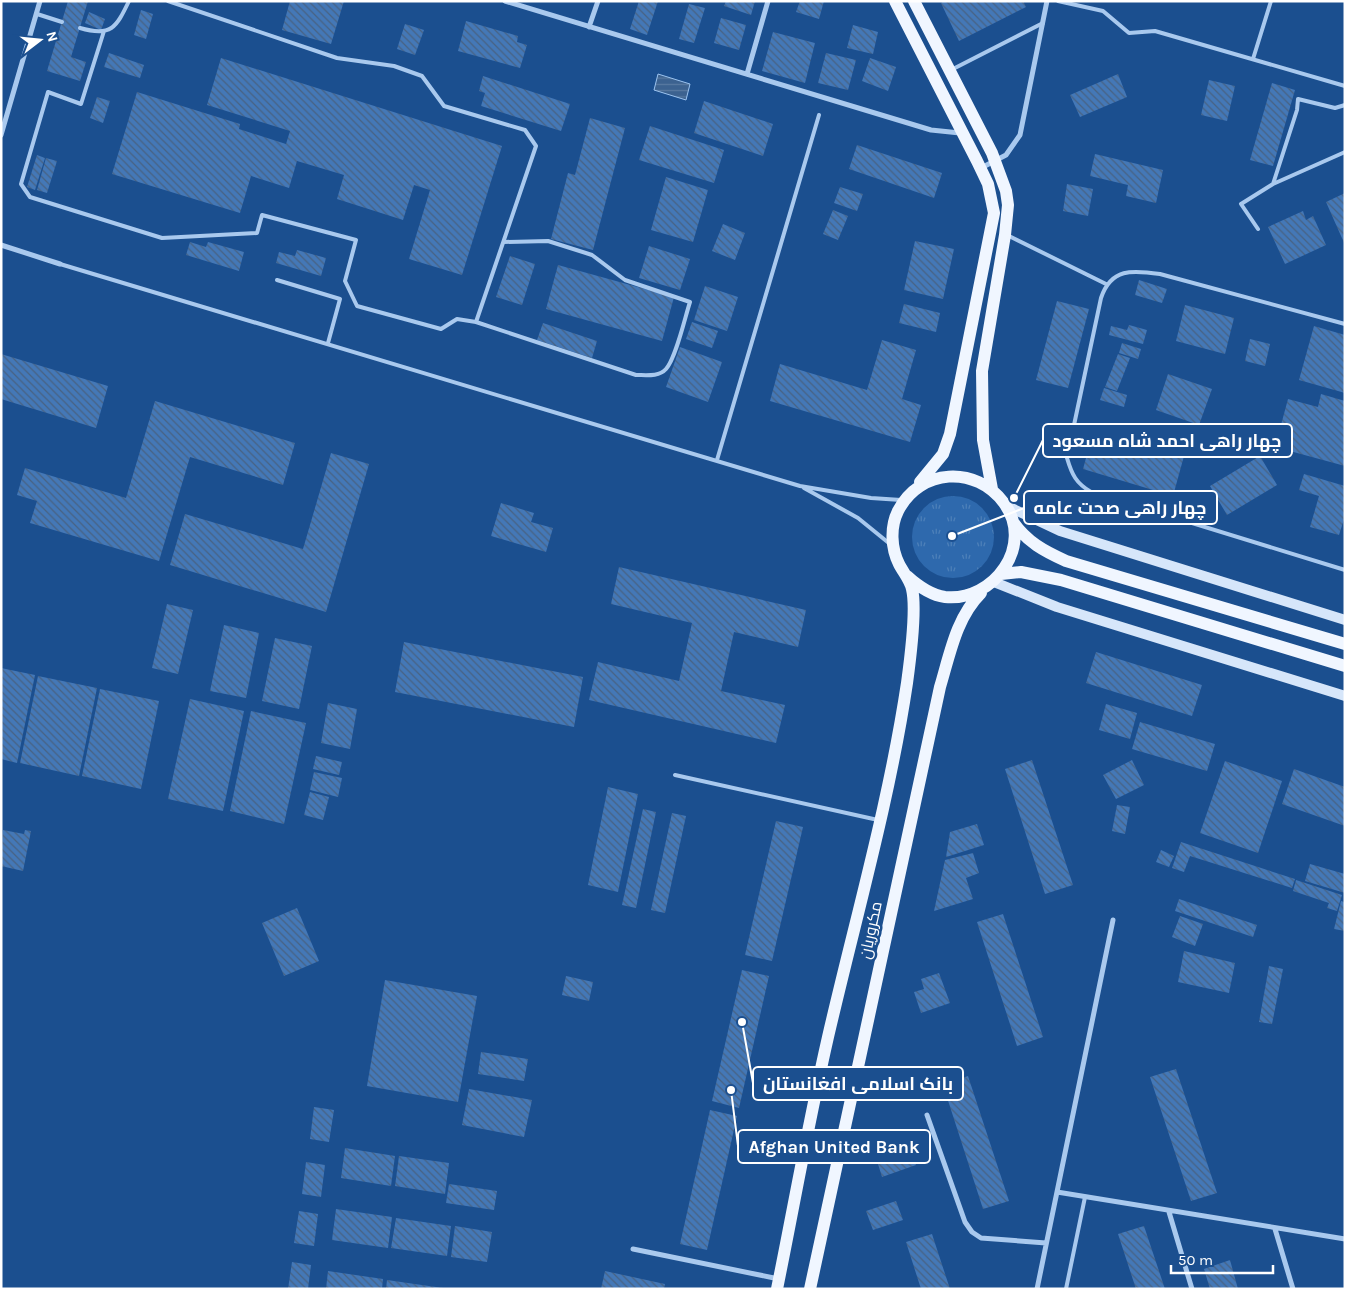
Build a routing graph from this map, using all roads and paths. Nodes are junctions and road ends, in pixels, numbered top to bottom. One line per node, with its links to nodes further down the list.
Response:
1 (40, 1): 12 (street)
2 (128, 1): 17 (lane)
3 (168, 1): 32 (lane)
4 (505, 1): 15 (street)
5 (598, 1): 15 (street)
6 (768, 1): 20 (street)
7 (895, 1): 24 (main road)
8 (914, 1): 19 (main road)
9 (1047, 1): 14 (street)
10 (1058, 1): 18 (lane)
11 (1271, 1): 18 (lane)
12 (37, 14): 13 (lane); 25 (street)
13 (62, 22)
14 (1043, 23): 19 (lane); 27 (street)
15 (590, 27): 20 (street)
16 (80, 28): 17 (lane)
17 (104, 31): 37 (lane)
18 (1253, 59): 21 (lane)
19 (950, 71): 27 (main road)
20 (747, 74): 24 (street)
21 (1345, 86)
22 (1345, 105): 29 (lane)
23 (819, 115): 40 (lane)
24 (964, 134): 28 (main road)
25 (1, 135)
26 (1345, 152): 29 (lane)
27 (995, 160): 28 (street); 31 (main road)
28 (981, 168): 42 (main road)
29 (1273, 184): 30 (lane)
30 (1258, 229)
31 (1005, 234): 36 (lane); 43 (main road)
32 (504, 242): 37 (lane); 37 (lane)
33 (1, 245): 34 (street)
34 (60, 264): 39 (lane)
35 (277, 280): 39 (lane)
36 (1106, 284): 38 (lane); 48 (lane)
37 (476, 322)
38 (1345, 324)
39 (328, 343): 40 (lane)
40 (717, 460): 41 (lane)
41 (800, 486): 44 (lane); 47 (lane)
42 (916, 488): 43 (main road); 44 (main road)
43 (992, 489): 45 (main road)
44 (904, 500): 47 (main road)
45 (1005, 505): 46 (main road); 51 (main road)
46 (1012, 520): 50 (main road); 52 (main road)
47 (893, 547): 49 (main road)
48 (1345, 570)
49 (907, 576): 50 (main road); 56 (main road)
50 (994, 582): 53 (main road); 54 (main road); 67 (main road, مکروریان)
51 (1345, 620)
52 (1345, 644)
53 (1345, 666)
54 (1345, 696)
55 (675, 775): 56 (lane)
56 (879, 820): 66 (main road)
57 (1112, 920): 59 (street)
58 (927, 1115): 64 (street)
59 (1057, 1192): 60 (street); 64 (street)
60 (1084, 1197): 61 (street); 69 (lane)
61 (1169, 1212): 62 (street); 70 (street)
62 (1275, 1229): 63 (street); 71 (street)
63 (1345, 1240)
64 (1046, 1243): 68 (street)
65 (632, 1248): 66 (street)
66 (778, 1284)
67 (810, 1289)
68 (1037, 1289)
69 (1066, 1289)
70 (1192, 1289)
71 (1293, 1289)

